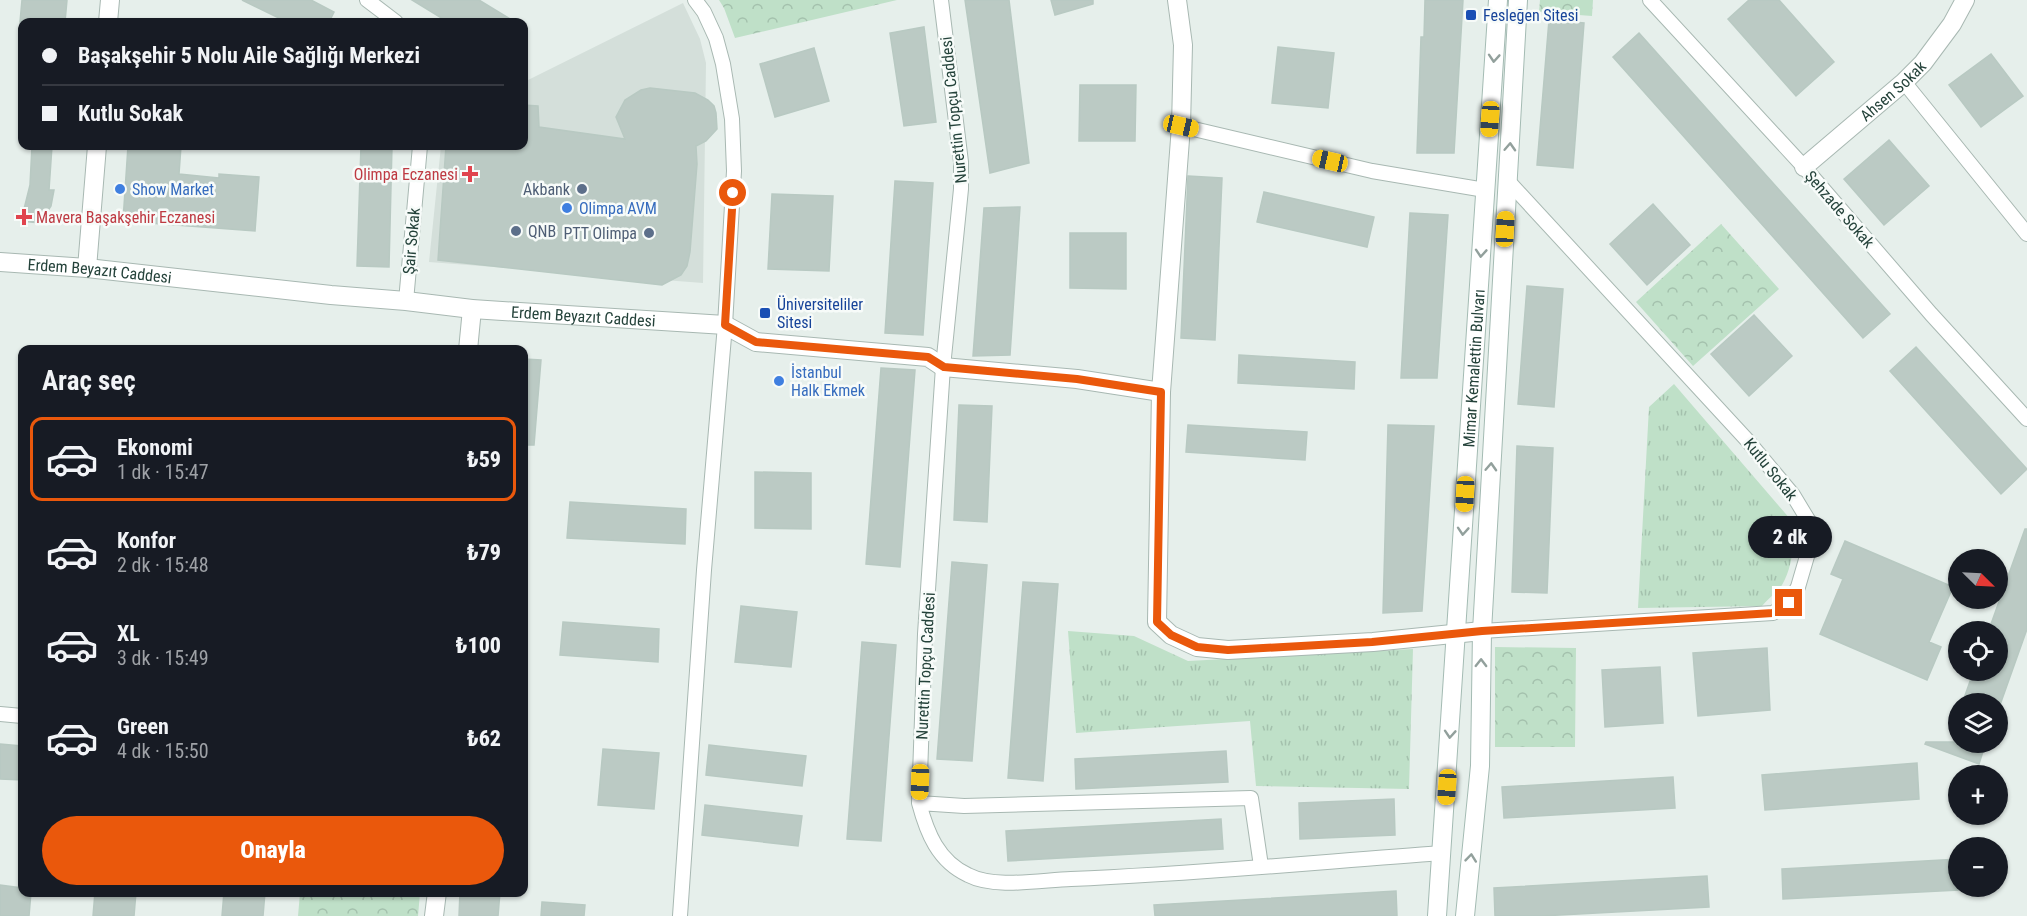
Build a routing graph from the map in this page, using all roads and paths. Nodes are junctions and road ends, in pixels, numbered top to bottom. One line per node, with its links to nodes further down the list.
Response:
1 (110, 0): 10 (street)
2 (367, 0): 11 (street)
3 (695, 0): 24 (street)
4 (941, 0): 26 (street, Nurettin Topçu Caddesi)
5 (1177, 0): 13 (street)
6 (1498, 0): 18 (street, Mimar Kemalettin Bulvarı, one-way to 18)
7 (1518, 0): 17 (street, one-way to 7)
8 (1650, 0): 16 (street, Şehzade Sokak)
9 (1965, 0): 12 (street, Ahsen Sokak)
10 (108, 18)
11 (391, 18)
12 (1904, 82): 16 (street, Ahsen Sokak); 19 (street)
13 (1181, 126): 18 (street); 27 (street)
14 (97, 150): 21 (street)
15 (420, 150): 22 (street, Şair Sokak)
16 (1803, 167): 28 (street, Şehzade Sokak)
17 (1508, 181): 29 (street, one-way to 17); 29 (street, Kutlu Sokak)
18 (1485, 190): 30 (street, Mimar Kemalettin Bulvarı, one-way to 30)
19 (2027, 234)
20 (0, 262): 21 (street, Erdem Beyazıt Caddesi)
21 (87, 268): 22 (street, Erdem Beyazıt Caddesi)
22 (406, 301): 23 (street, Erdem Beyazıt Caddesi)
23 (472, 309): 24 (street, Erdem Beyazıt Caddesi); 25 (street)
24 (725, 325): 26 (street, Erdem Beyazıt Caddesi); 38 (street)
25 (468, 345)
26 (944, 367): 27 (street, Erdem Beyazıt Caddesi); 33 (street, Nurettin Topçu Caddesi)
27 (1161, 392): 30 (street)
28 (2027, 419)
29 (1482, 631): 30 (street); 40 (street, one-way to 29)
30 (1457, 634): 34 (street, Mimar Kemalettin Bulvarı, one-way to 34)
31 (0, 714): 32 (street)
32 (18, 716)
33 (919, 803): 35 (street, Nurettin Topçu Caddesi); 35 (street)
34 (1442, 853): 35 (street, Nurettin Topçu Caddesi); 39 (street, Mimar Kemalettin Bulvarı)
35 (1261, 866)
36 (436, 897): 37 (street)
37 (434, 916)
38 (680, 916)
39 (1437, 916)
40 (1466, 916)

